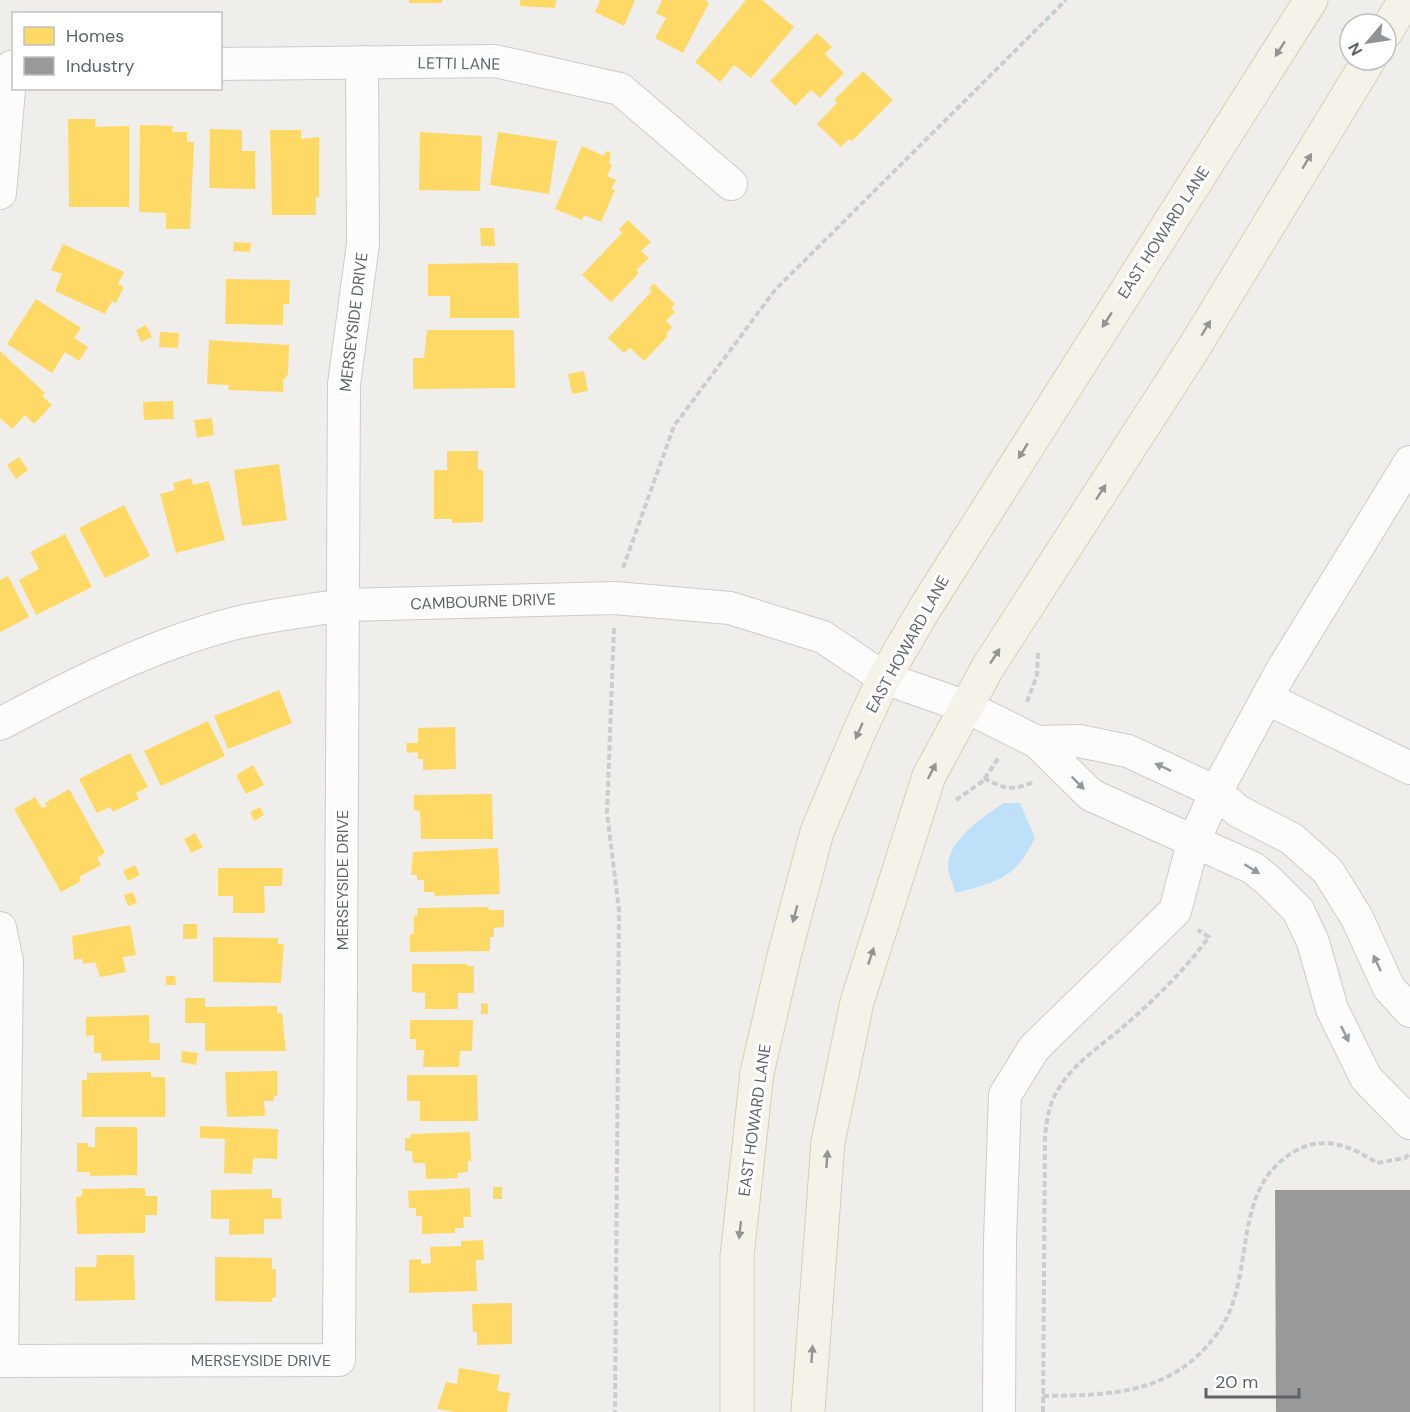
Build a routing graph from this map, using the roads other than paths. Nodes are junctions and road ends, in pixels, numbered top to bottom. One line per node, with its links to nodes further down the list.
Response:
1 (1311, 0): 10 (main road, EAST HOWARD LANE, one-way to 10)
2 (362, 62): 3 (street, LETTI LANE); 6 (street, LETTI LANE); 9 (street, MERSEYSIDE DRIVE)
3 (222, 64)
4 (8, 67): 7 (street)
5 (1362, 72): 12 (main road, one-way to 5)
6 (731, 184)
7 (0, 193)
8 (1410, 462): 11 (street)
9 (345, 605): 10 (street, CAMBOURNE DRIVE); 13 (street, CAMBOURNE DRIVE); 21 (street, MERSEYSIDE DRIVE)
10 (884, 678): 12 (street, CAMBOURNE DRIVE); 22 (main road, EAST HOWARD LANE, one-way to 22)
11 (1268, 699): 15 (street); 16 (street)
12 (967, 707): 14 (street, CAMBOURNE DRIVE); 23 (main road, one-way to 12)
13 (0, 724)
14 (1027, 737): 16 (street, one-way to 14); 17 (street, one-way to 17)
15 (1410, 768)
16 (1216, 792): 17 (street); 19 (street, one-way to 16)
17 (1193, 843): 20 (street, one-way to 20); 24 (street)
18 (0, 928): 21 (street)
19 (1410, 1011)
20 (1410, 1123)
21 (1, 1361)
22 (737, 1412)
23 (808, 1412)
24 (999, 1412)

